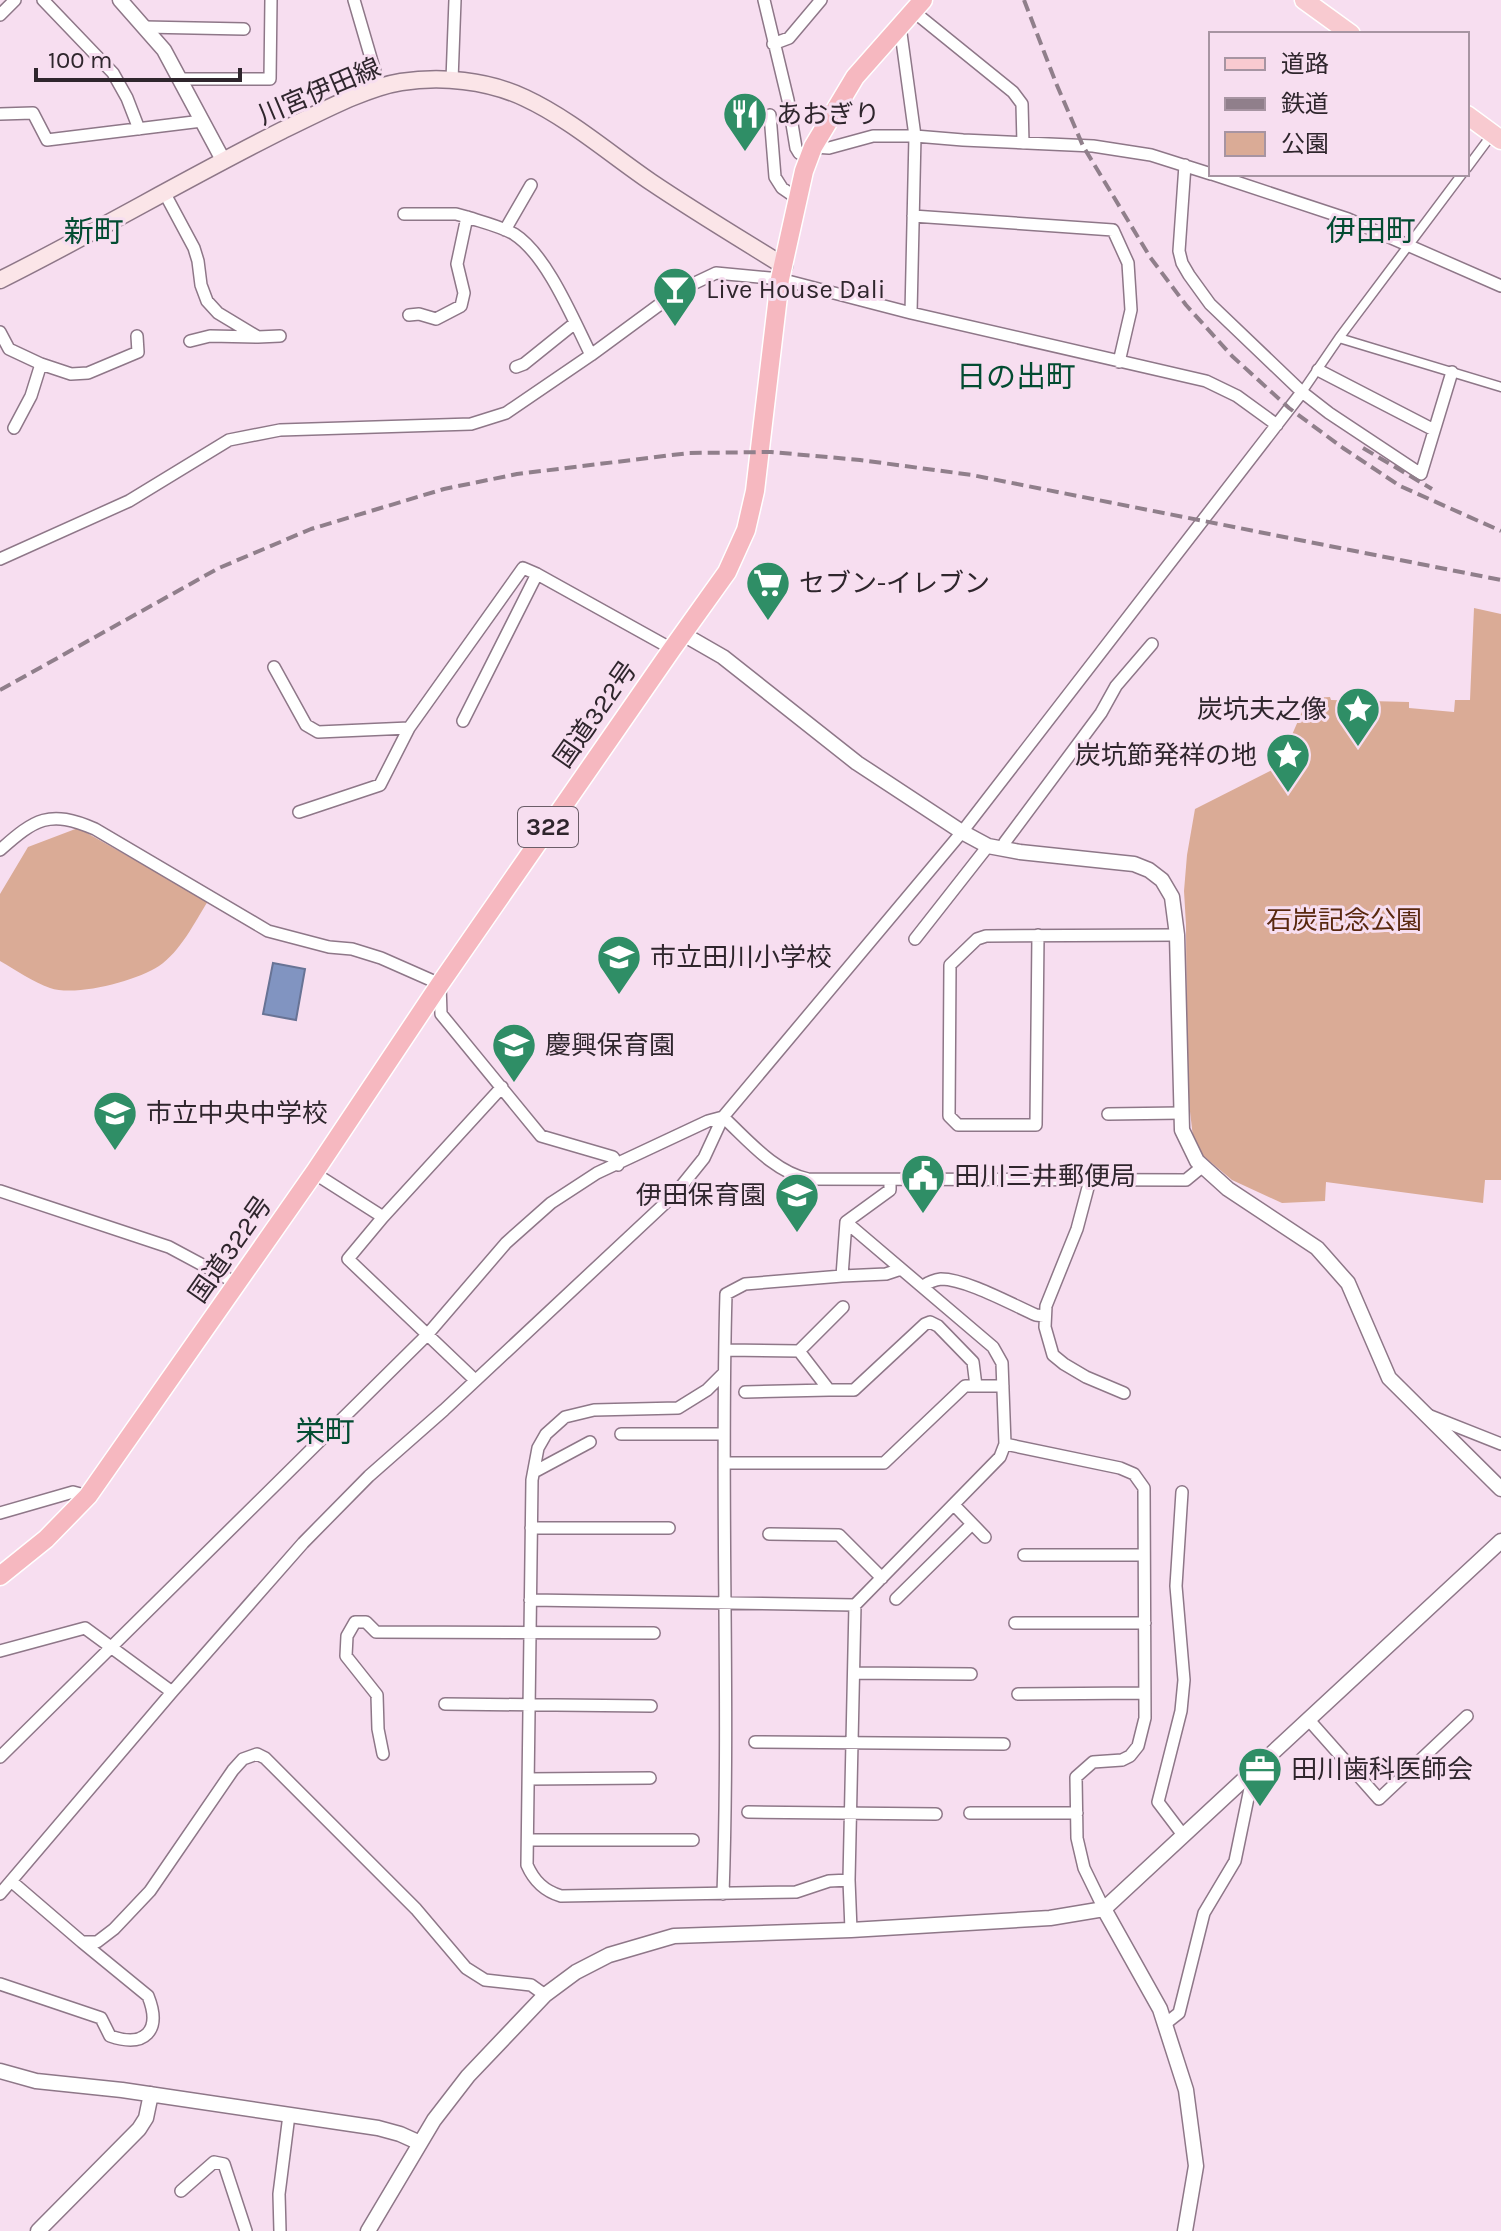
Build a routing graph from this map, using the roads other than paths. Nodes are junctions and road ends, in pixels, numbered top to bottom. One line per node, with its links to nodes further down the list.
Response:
1 (15, 0): 11 (street)
2 (43, 0): 23 (street)
3 (120, 0): 12 (street)
4 (271, 0): 16 (street)
5 (354, 0): 18 (street)
6 (455, 0): 17 (street)
7 (764, 0): 15 (street)
8 (821, 0): 15 (street)
9 (1304, 0): 14 (main road)
10 (912, 12): 25 (street); 26 (street); 27 (highway, 国道322号 / 322)
11 (0, 15)
12 (144, 27): 13 (street); 16 (street)
13 (244, 29)
14 (1348, 32)
15 (773, 44): 27 (street)
16 (179, 79): 22 (street)
17 (452, 80): 18 (main road, 川宮伊田線); 42 (main road, 川宮伊田線)
18 (380, 89): 28 (main road, 川宮伊田線)
19 (0, 114): 23 (street)
20 (770, 115): 36 (street)
21 (1469, 116): 24 (main road)
22 (202, 121): 23 (street); 28 (street)
23 (139, 129)
24 (1498, 132): 30 (street)
25 (915, 136): 26 (street); 27 (street); 38 (street)
26 (1023, 143): 29 (street)
27 (811, 153): 36 (highway, 国道322号 / 322)
28 (223, 160): 35 (main road, 川宮伊田線)
29 (1185, 165): 31 (street); 61 (street)
30 (1469, 166)
31 (1209, 173)
32 (1218, 176): 41 (street)
33 (1460, 176): 41 (street)
34 (531, 185): 40 (street)
35 (164, 192): 43 (main road, 川宮伊田線); 51 (street)
36 (798, 199): 42 (highway, 国道322号 / 322)
37 (404, 214): 39 (street)
38 (913, 216): 45 (street); 55 (street)
39 (467, 217): 40 (street); 46 (street)
40 (505, 230): 47 (street)
41 (1408, 245): 44 (street); 52 (street)
42 (782, 272): 45 (street); 54 (street); 67 (highway, 国道322号 / 322)
43 (0, 280)
44 (1501, 286)
45 (911, 313): 55 (street)
46 (409, 315)
47 (575, 323): 54 (street); 57 (street)
48 (0, 332): 56 (street)
49 (137, 336): 56 (street)
50 (280, 336): 51 (street)
51 (258, 337): 53 (street)
52 (1339, 338): 58 (street); 59 (street)
53 (190, 341)
54 (591, 355): 65 (street)
55 (1119, 362): 62 (street)
56 (41, 364): 63 (street)
57 (516, 367)
58 (1318, 370): 61 (street); 64 (street)
59 (1452, 372): 60 (street); 64 (street)
60 (1501, 387)
61 (1302, 392): 62 (street); 64 (street)
62 (1277, 425): 73 (street)
63 (14, 428)
64 (1434, 430)
65 (0, 559)
66 (537, 574): 67 (street); 70 (street); 71 (street)
67 (677, 642): 73 (street); 79 (highway, 国道322号 / 322)
68 (1152, 644): 74 (street)
69 (274, 667): 71 (street)
70 (463, 721)
71 (409, 728): 72 (street)
72 (299, 812)
73 (962, 832): 74 (street); 83 (street)
74 (995, 848): 77 (street); 78 (street)
75 (0, 850): 79 (street)
76 (1038, 935): 76 (street); 77 (street)
77 (1177, 935): 81 (street)
78 (915, 939)
79 (440, 984): 80 (street); 86 (highway, 国道322号 / 322)
80 (502, 1087): 84 (street); 90 (street)
81 (1182, 1113): 82 (street); 85 (street)
82 (1108, 1114)
83 (723, 1117): 84 (street); 87 (street); 102 (street)
84 (618, 1165): 98 (street)
85 (1203, 1166): 88 (street); 108 (street)
86 (314, 1173): 90 (street); 94 (highway, 国道322号 / 322)
87 (890, 1180): 88 (street); 91 (street)
88 (1090, 1180): 97 (street)
89 (0, 1191): 94 (street)
90 (383, 1217): 98 (street)
91 (846, 1222): 92 (street); 93 (street)
92 (901, 1269): 93 (street); 95 (street)
93 (842, 1276): 99 (street)
94 (238, 1284): 118 (highway, 国道322号 / 322)
95 (923, 1286): 97 (street); 104 (street)
96 (843, 1307): 100 (street)
97 (1044, 1316): 107 (street)
98 (427, 1335): 102 (street); 139 (street)
99 (725, 1350): 100 (street); 101 (street)
100 (799, 1351): 105 (street)
101 (724, 1373): 110 (street); 115 (street)
102 (475, 1380): 143 (street)
103 (976, 1386): 104 (street); 105 (street); 114 (street)
104 (1003, 1386): 112 (street)
105 (829, 1390): 106 (street)
106 (745, 1392)
107 (1124, 1393)
108 (1424, 1414): 113 (street); 116 (street)
109 (621, 1434): 110 (street)
110 (724, 1434): 114 (street)
111 (590, 1442): 115 (street)
112 (1005, 1444): 119 (street); 128 (street)
113 (1501, 1444)
114 (725, 1463): 133 (street)
115 (534, 1472): 122 (street)
116 (1501, 1489)
117 (1182, 1492): 164 (street)
118 (88, 1496): 120 (street); 129 (highway, 国道322号 / 322)
119 (954, 1505): 121 (street); 130 (street)
120 (0, 1513)
121 (972, 1524): 125 (street); 131 (street)
122 (531, 1528): 123 (street); 132 (street)
123 (669, 1528)
124 (769, 1534): 130 (street)
125 (985, 1537)
126 (1501, 1541): 150 (street)
127 (1024, 1555): 128 (street)
128 (1144, 1555): 136 (street)
129 (0, 1576)
130 (882, 1578): 134 (street)
131 (896, 1599)
132 (530, 1600): 133 (street); 137 (street)
133 (726, 1604): 134 (street); 170 (street)
134 (855, 1605): 141 (street)
135 (1015, 1623): 136 (street)
136 (1145, 1623): 144 (street)
137 (529, 1632): 138 (street); 147 (street); 154 (street)
138 (654, 1633)
139 (110, 1646): 140 (street); 143 (street); 155 (street)
140 (0, 1651)
141 (854, 1673): 142 (street); 152 (street)
142 (971, 1674)
143 (172, 1692): 168 (street)
144 (1145, 1693): 145 (street); 162 (street)
145 (1018, 1694)
146 (445, 1704): 147 (street)
147 (529, 1705): 148 (street); 158 (street)
148 (651, 1706)
149 (1467, 1716): 150 (street)
150 (1308, 1719): 156 (street)
151 (755, 1742): 152 (street)
152 (852, 1743): 153 (street); 160 (street)
153 (1004, 1744)
154 (383, 1754)
155 (0, 1757)
156 (1254, 1769): 164 (street); 176 (street)
157 (650, 1778): 158 (street)
158 (528, 1779): 165 (street)
159 (748, 1812): 160 (street)
160 (850, 1813): 163 (street); 167 (street)
161 (970, 1813): 162 (street)
162 (1077, 1813): 171 (street)
163 (936, 1814)
164 (1183, 1835): 171 (street)
165 (528, 1840): 166 (street); 170 (street)
166 (693, 1840)
167 (849, 1880): 170 (street); 172 (street)
168 (11, 1881): 169 (street); 173 (street)
169 (0, 1894)
170 (723, 1894)
171 (1104, 1909): 172 (street); 176 (street)
172 (851, 1930): 175 (street)
173 (82, 1942): 174 (street); 175 (street)
174 (0, 1984)
175 (545, 1995): 180 (street)
176 (1165, 2024): 186 (street)
177 (0, 2071): 178 (street)
178 (151, 2094): 179 (street); 182 (street)
179 (289, 2115): 180 (street); 184 (street)
180 (420, 2143): 185 (street)
181 (181, 2191): 183 (street)
182 (38, 2231)
183 (246, 2231)
184 (280, 2231)
185 (368, 2231)
186 (1185, 2231)

